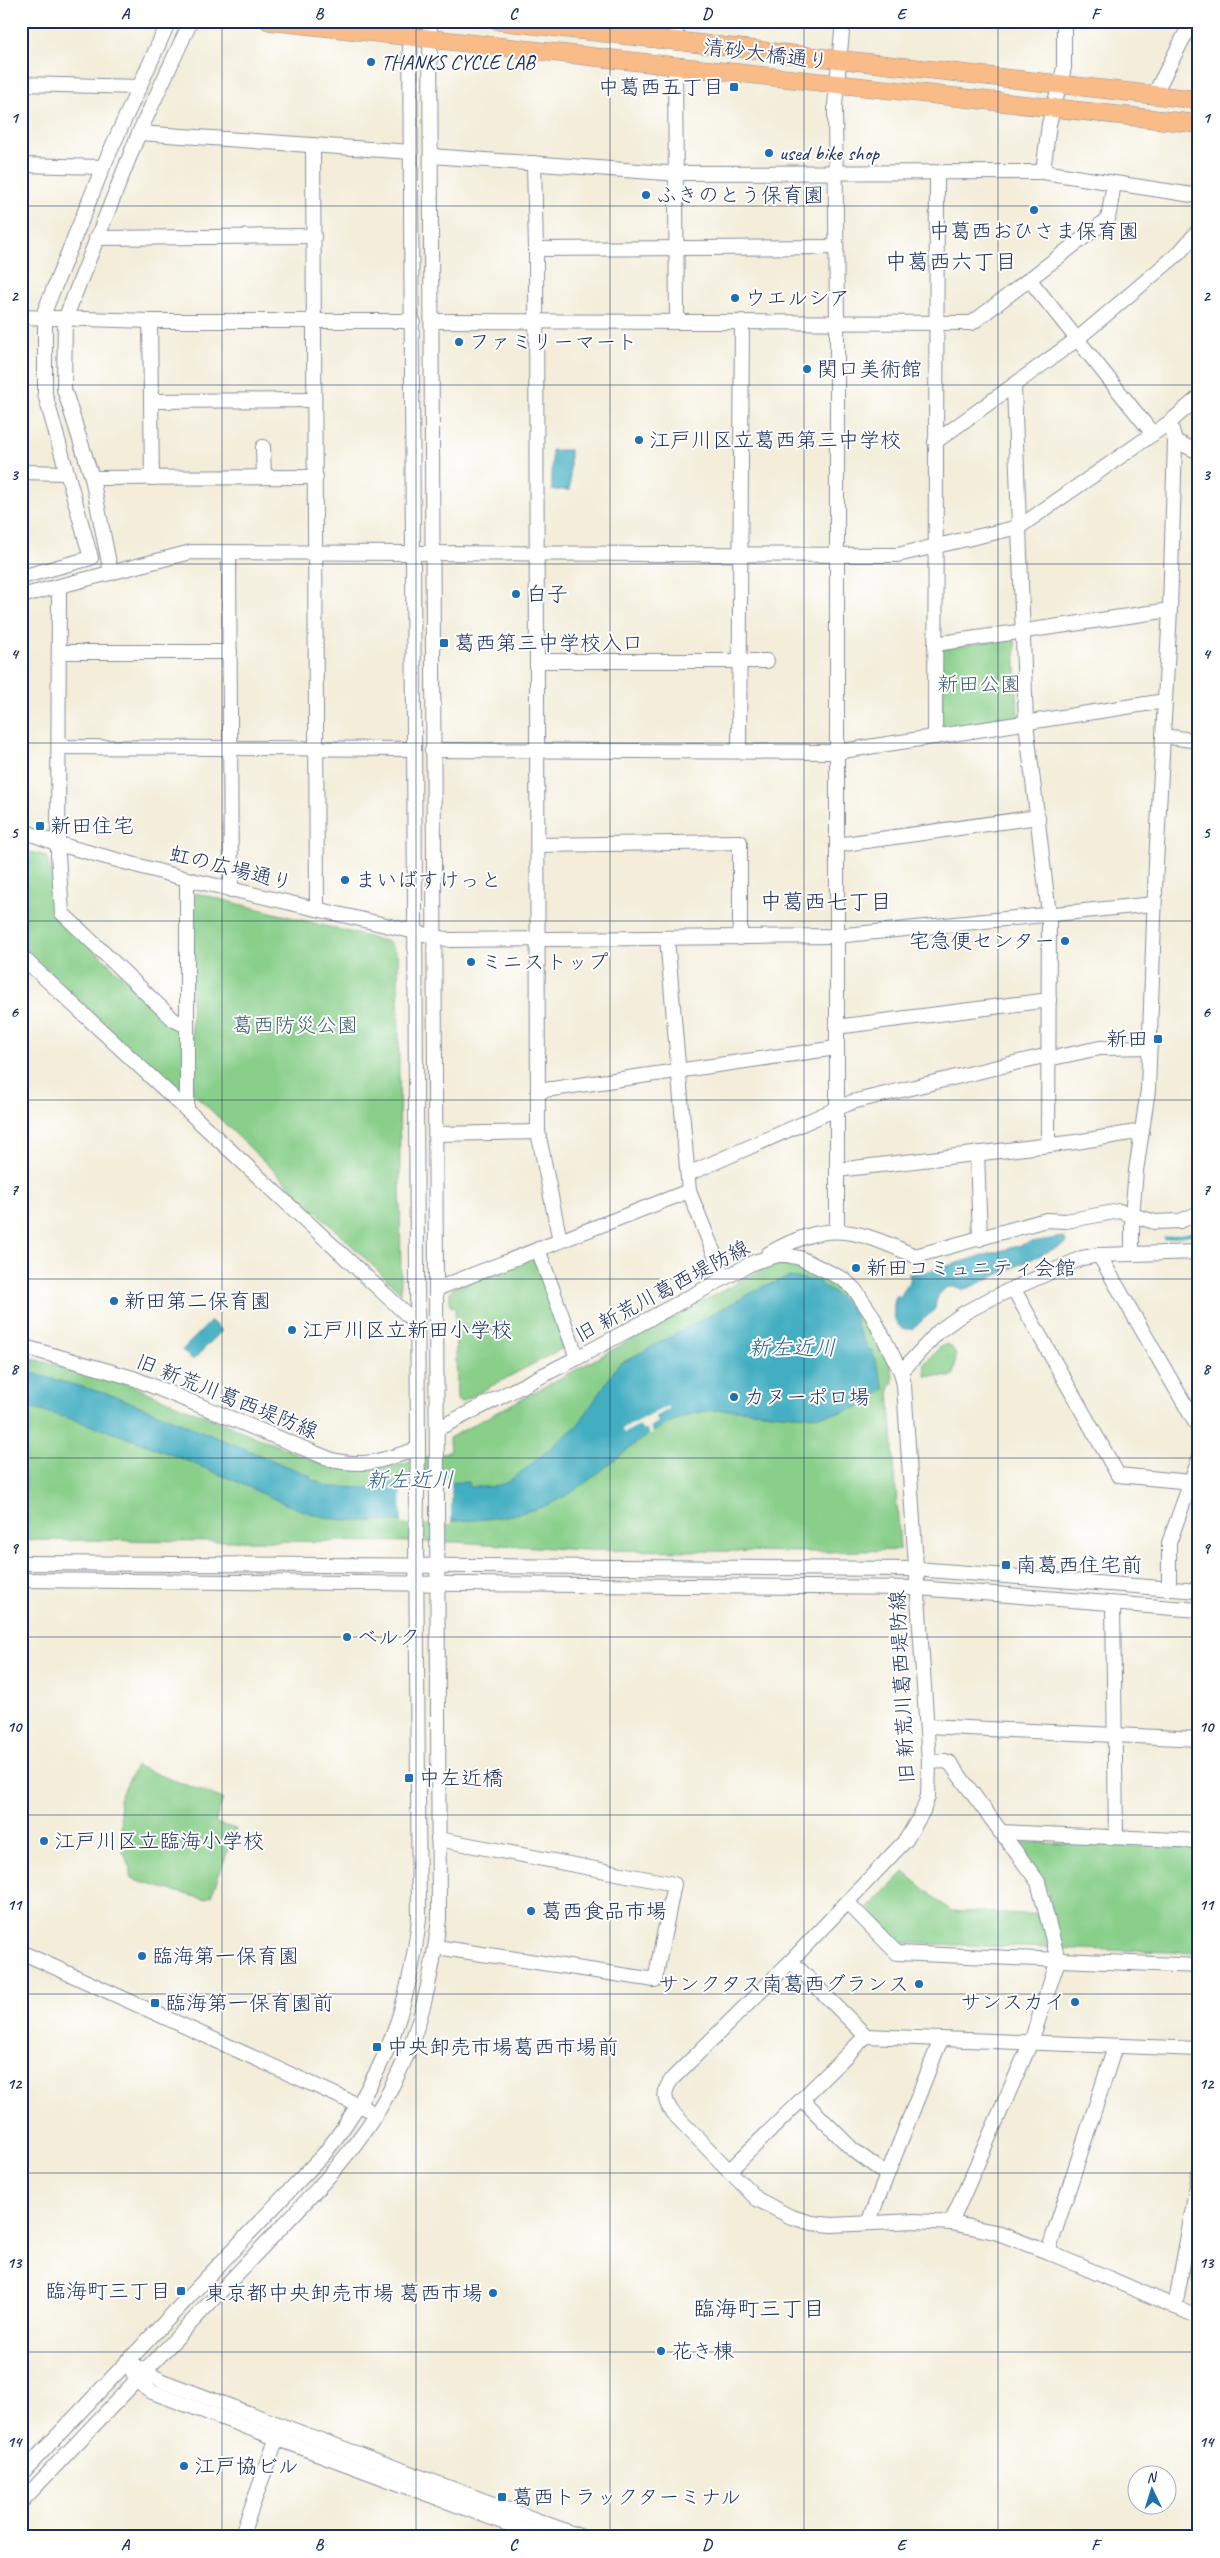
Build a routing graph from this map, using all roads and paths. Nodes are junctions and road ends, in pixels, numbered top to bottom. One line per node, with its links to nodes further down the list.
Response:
1 (169, 21): 19 (street)
2 (191, 21): 24 (street)
3 (268, 21): 11 (main road, 清砂大橋通り)
4 (430, 21): 12 (street)
5 (499, 21): 10 (main road, 清砂大橋通り)
6 (676, 21): 13 (street)
7 (843, 21): 14 (street)
8 (1064, 21): 17 (street)
9 (1192, 21): 20 (street)
10 (534, 23): 13 (main road, 清砂大橋通り)
11 (410, 30): 12 (main road, 清砂大橋通り); 26 (street)
12 (430, 40): 15 (main road, 清砂大橋通り); 27 (street)
13 (676, 41): 14 (main road, 清砂大橋通り)
14 (839, 59): 17 (main road, 清砂大橋通り); 18 (street)
15 (675, 66): 18 (main road, 清砂大橋通り); 32 (street)
16 (21, 84): 19 (street)
17 (1060, 84): 20 (main road, 清砂大橋通り); 22 (street)
18 (837, 86): 22 (main road, 清砂大橋通り); 31 (street)
19 (140, 87): 30 (street)
20 (1154, 95): 21 (main road, 清砂大橋通り)
21 (1199, 100)
22 (1053, 107): 23 (main road, 清砂大橋通り); 33 (street)
23 (1199, 124)
24 (139, 133): 25 (street); 39 (street)
25 (313, 145): 26 (street); 38 (street)
26 (411, 152): 50 (street)
27 (431, 156): 28 (street); 47 (street)
28 (534, 163): 32 (street); 41 (street)
29 (21, 165): 30 (street)
30 (103, 167): 45 (street)
31 (835, 171): 32 (street); 34 (street); 40 (street)
32 (674, 172): 42 (street)
33 (1044, 172): 34 (street); 35 (street)
34 (937, 173): 55 (street)
35 (1114, 184): 36 (street); 43 (street)
36 (1199, 196)
37 (1199, 230): 56 (street)
38 (314, 236): 39 (street); 49 (street)
39 (96, 238): 46 (street)
40 (836, 247): 42 (street); 54 (street)
41 (536, 248): 42 (street); 51 (street)
42 (676, 248): 52 (street)
43 (1029, 279): 55 (street); 56 (street)
44 (21, 317): 45 (street)
45 (46, 317): 46 (street); 68 (street)
46 (65, 319): 48 (street); 71 (street)
47 (432, 320): 51 (street); 78 (street)
48 (150, 321): 49 (street); 60 (street)
49 (314, 321): 50 (street); 59 (street)
50 (413, 321): 77 (street)
51 (536, 321): 52 (street); 79 (street)
52 (677, 321): 53 (street)
53 (742, 321): 54 (street); 80 (street)
54 (838, 322): 55 (street); 81 (street)
55 (936, 323): 64 (street)
56 (1076, 340): 57 (street); 62 (street)
57 (1014, 386): 64 (street); 73 (street)
58 (1199, 398): 61 (street)
59 (314, 400): 60 (street); 70 (street)
60 (151, 401): 72 (street)
61 (1170, 422): 62 (street); 63 (street)
62 (1153, 434): 73 (street)
63 (1175, 440): 66 (street); 86 (street)
64 (935, 442): 74 (street)
65 (264, 447): 69 (street)
66 (1199, 452)
67 (21, 472): 68 (street)
68 (67, 473): 83 (street)
69 (264, 477): 70 (street); 72 (street)
70 (316, 477): 76 (street)
71 (92, 478): 72 (street); 82 (street)
72 (152, 478)
73 (1019, 526): 74 (street); 87 (street)
74 (936, 546): 81 (street); 88 (street)
75 (229, 552): 76 (street); 82 (street); 90 (street)
76 (316, 553): 77 (street); 101 (street)
77 (413, 553): 78 (street); 102 (street)
78 (432, 553): 79 (street); 103 (street)
79 (537, 553): 80 (street); 91 (street)
80 (741, 555): 81 (street); 92 (street)
81 (837, 555): 106 (street)
82 (111, 573): 84 (street)
83 (21, 577)
84 (59, 586): 85 (street); 89 (street)
85 (21, 596)
86 (1170, 610): 87 (street); 94 (street)
87 (1022, 631): 88 (street); 95 (street)
88 (935, 644): 97 (street)
89 (59, 652): 90 (street); 99 (street)
90 (230, 652): 100 (street)
91 (537, 661): 92 (street); 104 (street)
92 (739, 661): 93 (street); 105 (street)
93 (767, 661)
94 (1165, 701): 95 (street); 96 (street)
95 (1026, 724): 97 (street); 107 (street)
96 (1163, 736): 98 (street); 114 (street)
97 (935, 737): 106 (street)
98 (1199, 740)
99 (60, 747): 100 (street); 109 (street)
100 (230, 748): 101 (street); 113 (street)
101 (315, 748): 102 (street); 115 (street)
102 (414, 749): 117 (street)
103 (432, 750): 104 (street); 118 (street)
104 (538, 750): 105 (street); 110 (street)
105 (739, 750): 106 (street)
106 (836, 752): 111 (street)
107 (1038, 817): 111 (street); 116 (street)
108 (21, 830): 109 (street, 虹の広場通り)
109 (58, 844): 112 (street, 虹の広場通り); 125 (street)
110 (539, 845): 121 (street); 122 (street)
111 (837, 845): 119 (street)
112 (187, 879): 113 (street, 虹の広場通り); 125 (street)
113 (231, 890): 115 (street, 虹の広場通り)
114 (1154, 904): 116 (street, 虹の広場通り); 127 (street)
115 (316, 909): 117 (street, 虹の広場通り)
116 (1049, 914): 119 (street, 虹の広場通り); 124 (street)
117 (415, 931): 118 (street, 虹の広場通り); 155 (street)
118 (434, 936): 122 (street, 虹の広場通り); 136 (street)
119 (836, 936): 121 (street, 虹の広場通り); 126 (street)
120 (667, 938): 121 (street, 虹の広場通り); 122 (street, 虹の広場通り); 130 (street)
121 (740, 938)
122 (539, 940): 131 (street)
123 (21, 956): 132 (street)
124 (1049, 1000): 126 (street); 129 (street)
125 (187, 1026): 132 (street)
126 (836, 1027): 128 (street)
127 (1150, 1047): 129 (street); 134 (street)
128 (836, 1048): 130 (street); 133 (street)
129 (1048, 1057): 133 (street); 137 (street)
130 (679, 1070): 131 (street); 140 (street)
131 (538, 1091): 135 (street)
132 (187, 1110): 155 (street)
133 (837, 1110): 139 (street); 140 (street)
134 (1142, 1131): 137 (street); 143 (street)
135 (538, 1132): 136 (street); 146 (street)
136 (436, 1134): 154 (street)
137 (1048, 1144): 138 (street)
138 (977, 1153): 139 (street); 145 (street)
139 (837, 1170): 144 (street)
140 (688, 1174): 141 (street)
141 (689, 1191): 146 (street); 152 (street)
142 (1199, 1213): 143 (street)
143 (1132, 1215): 145 (street); 149 (street)
144 (837, 1231): 145 (street); 151 (street)
145 (980, 1239)
146 (560, 1240): 147 (street)
147 (538, 1249): 154 (street); 157 (street)
148 (1199, 1252): 149 (street)
149 (1132, 1254): 150 (street)
150 (1099, 1255): 153 (street); 160 (street)
151 (754, 1262): 152 (street, 旧 新荒川葛西堤防線); 158 (street, 旧 新荒川葛西堤防線)
152 (724, 1278): 157 (street, 旧 新荒川葛西堤防線)
153 (1013, 1288): 158 (street); 163 (street)
154 (436, 1289): 159 (street)
155 (417, 1324): 161 (street)
156 (21, 1346): 161 (street, 旧 新荒川葛西堤防線)
157 (577, 1358): 159 (street, 旧 新荒川葛西堤防線)
158 (901, 1372): 167 (street, 旧 新荒川葛西堤防線)
159 (437, 1429): 166 (street)
160 (1199, 1429)
161 (418, 1449): 165 (street)
162 (1199, 1459): 163 (street)
163 (1191, 1482): 172 (street)
164 (21, 1563): 165 (street)
165 (417, 1566): 166 (street); 170 (street)
166 (437, 1566): 167 (street); 169 (street)
167 (916, 1569): 171 (street, 旧 新荒川葛西堤防線); 172 (street)
168 (21, 1580): 170 (street)
169 (437, 1583): 170 (street); 171 (street); 182 (street)
170 (417, 1584): 196 (street)
171 (917, 1588): 174 (street); 176 (street, 旧 新荒川葛西堤防線)
172 (1169, 1589): 173 (street)
173 (1199, 1591)
174 (1113, 1604): 175 (street); 177 (street)
175 (1199, 1610)
176 (927, 1726): 177 (street); 179 (street, 旧 新荒川葛西堤防線)
177 (1114, 1736): 178 (street); 181 (street)
178 (1199, 1739)
179 (929, 1762): 180 (street); 184 (street, 旧 新荒川葛西堤防線)
180 (1000, 1832): 181 (street); 187 (street)
181 (1116, 1837): 183 (street)
182 (438, 1838): 185 (street); 185 (street)
183 (1199, 1841)
184 (848, 1903): 187 (street); 188 (street, 旧 新荒川葛西堤防線)
185 (436, 1948): 197 (street)
186 (21, 1952): 196 (street)
187 (1058, 1960): 189 (street); 192 (street)
188 (791, 1961): 190 (street); 198 (street, 旧 新荒川葛西堤防線)
189 (1199, 1966)
190 (866, 2036): 191 (street); 195 (street)
191 (941, 2039): 192 (street); 200 (street)
192 (1031, 2042): 193 (street); 201 (street)
193 (1115, 2047): 194 (street); 203 (street)
194 (1199, 2049)
195 (803, 2100): 198 (street); 200 (street)
196 (359, 2105): 197 (street); 206 (street)
197 (376, 2113): 207 (street)
198 (729, 2171): 202 (street, 旧 新荒川葛西堤防線)
199 (1199, 2174): 204 (street)
200 (887, 2176): 202 (street)
201 (951, 2223): 202 (street, 旧 新荒川葛西堤防線); 203 (street, 旧 新荒川葛西堤防線)
202 (868, 2224)
203 (1048, 2252): 204 (street, 旧 新荒川葛西堤防線)
204 (1174, 2307): 205 (street, 旧 新荒川葛西堤防線)
205 (1199, 2317)
206 (127, 2361): 207 (street); 209 (street)
207 (141, 2376): 208 (street); 210 (street)
208 (279, 2432): 211 (street); 212 (street); 213 (street)
209 (21, 2474)
210 (21, 2502)
211 (241, 2537)
212 (542, 2537)
213 (582, 2537)

